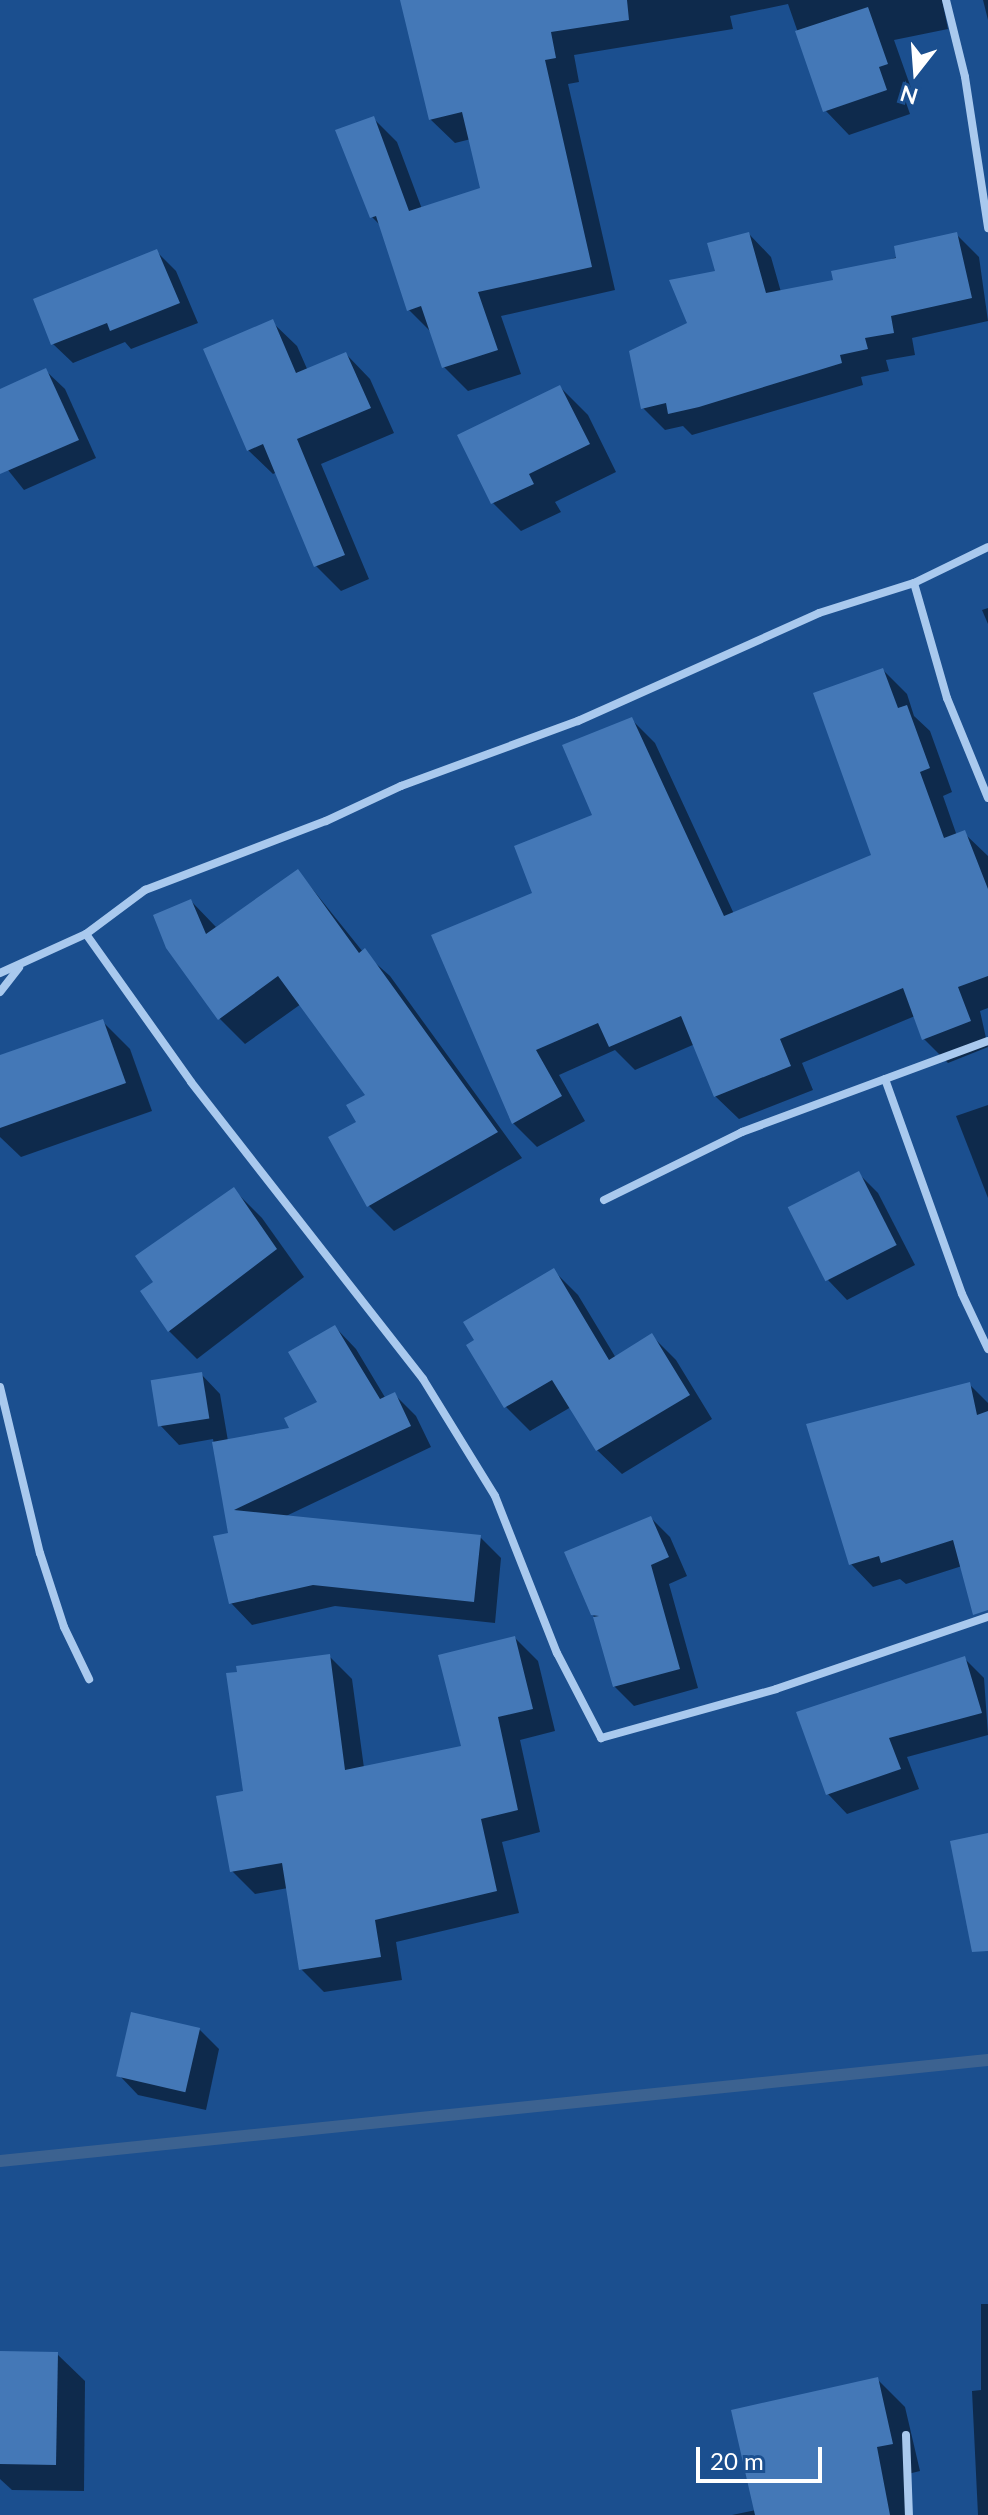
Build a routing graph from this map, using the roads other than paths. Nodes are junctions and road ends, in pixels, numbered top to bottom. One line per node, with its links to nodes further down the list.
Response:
1 (946, 0): 2 (street)
2 (988, 228)
3 (988, 547): 4 (street)
4 (914, 583): 5 (street); 6 (street)
5 (988, 798)
6 (86, 934): 7 (street); 15 (street)
7 (19, 968): 8 (street); 9 (street)
8 (0, 973)
9 (0, 992)
10 (988, 1041): 11 (street)
11 (885, 1079): 12 (street); 13 (street)
12 (604, 1200)
13 (988, 1349)
14 (0, 1387): 16 (street)
15 (988, 1617)
16 (89, 1679)
17 (906, 2435): 18 (street)
18 (909, 2515)

